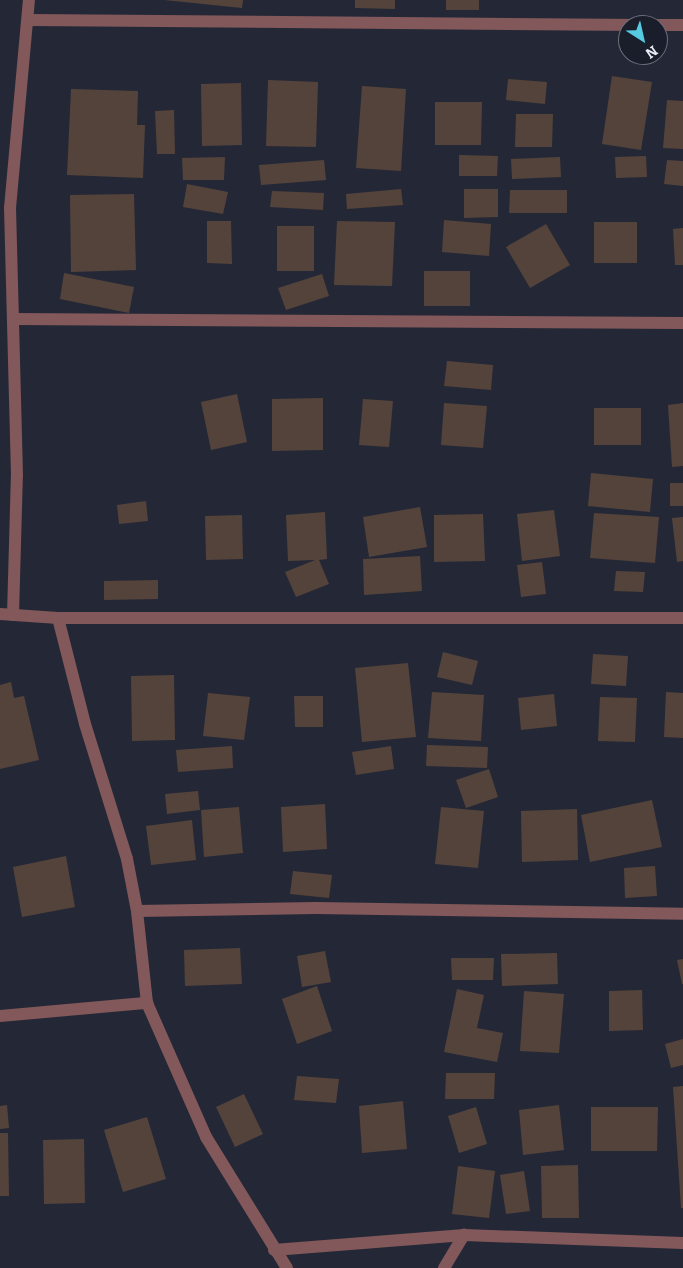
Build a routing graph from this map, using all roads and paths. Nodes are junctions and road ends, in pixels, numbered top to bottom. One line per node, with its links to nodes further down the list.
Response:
1 (29, 0): 2 (street)
2 (29, 20): 3 (street); 6 (street)
3 (618, 25)
4 (668, 25): 5 (street)
5 (683, 25)
6 (5, 208): 7 (street)
7 (14, 319): 8 (street); 9 (street)
8 (683, 323)
9 (6, 614): 10 (street)
10 (58, 618): 11 (street); 12 (street)
11 (683, 618)
12 (137, 911): 13 (street); 14 (street)
13 (683, 914)
14 (147, 1003): 15 (street); 18 (street)
15 (0, 1016)
16 (464, 1236): 17 (street); 18 (street); 20 (street)
17 (683, 1243)
18 (274, 1250): 19 (street)
19 (287, 1268)
20 (444, 1268)

